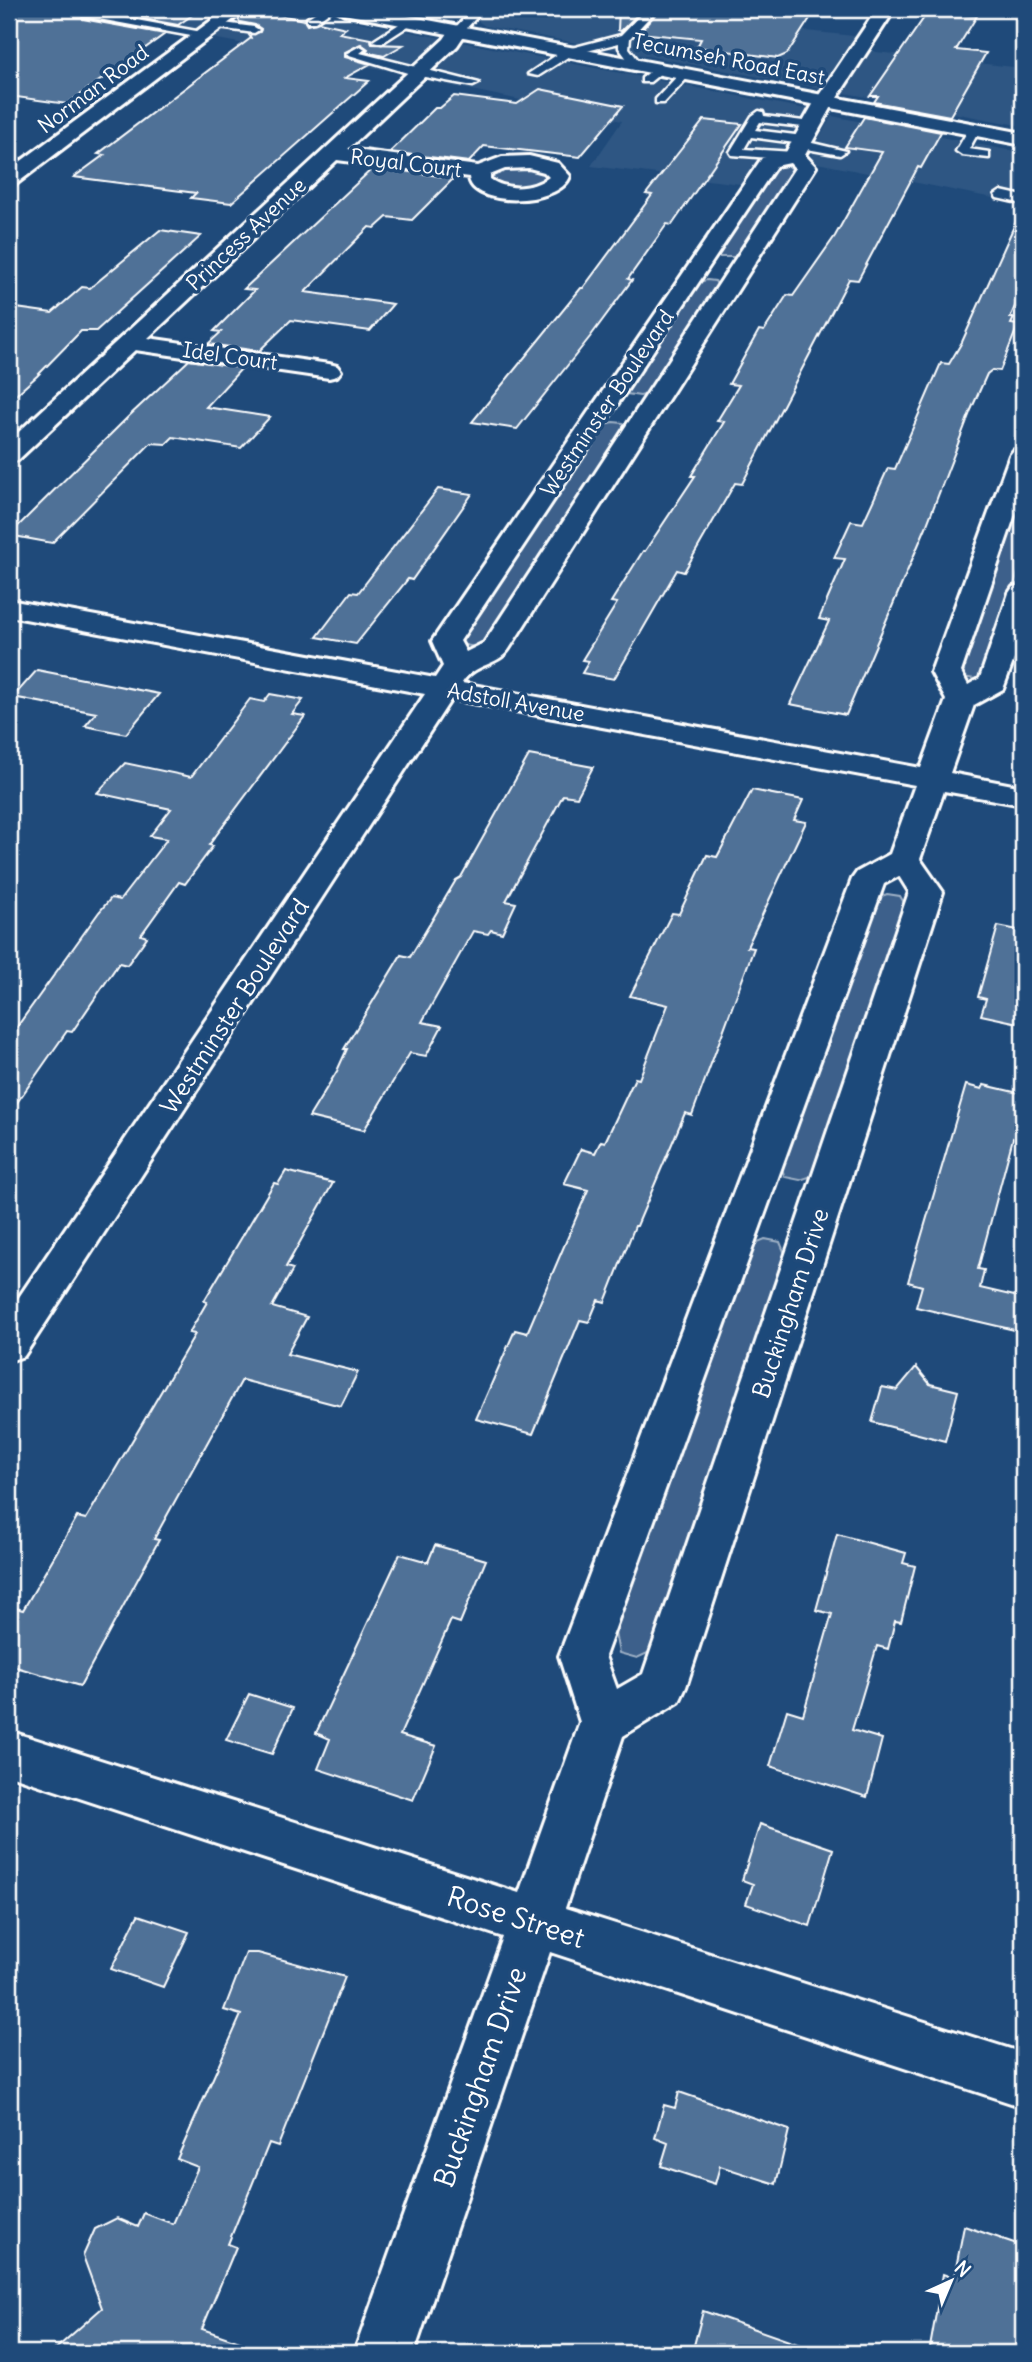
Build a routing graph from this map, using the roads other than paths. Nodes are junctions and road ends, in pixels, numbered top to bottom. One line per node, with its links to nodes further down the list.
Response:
1 (237, 9): 10 (street, Norman Road)
2 (328, 9): 8 (lane)
3 (344, 9): 9 (street, Tecumseh Road East)
4 (479, 9): 12 (lane, Princess Avenue)
5 (652, 9): 13 (lane)
6 (886, 9): 23 (street)
7 (87, 14): 10 (lane)
8 (311, 20)
9 (411, 22): 12 (street, Tecumseh Road East); 14 (lane)
10 (209, 30): 11 (lane); 32 (street, Norman Road)
11 (254, 30)
12 (458, 31): 16 (street, Tecumseh Road East); 18 (street, Princess Avenue)
13 (625, 37): 16 (lane); 17 (lane)
14 (378, 41)
15 (360, 48): 18 (lane)
16 (568, 52): 17 (street, Tecumseh Road East); 19 (lane)
17 (648, 71): 20 (street, Tecumseh Road East)
18 (418, 73): 21 (lane); 29 (street, Princess Avenue)
19 (534, 74)
20 (685, 74): 22 (lane); 23 (street, Tecumseh Road East)
21 (473, 83)
22 (660, 101)
23 (825, 101): 24 (street, Tecumseh Road East); 26 (street)
24 (974, 129): 28 (street, Tecumseh Road East); 30 (lane)
25 (747, 134): 26 (lane); 26 (lane); 26 (lane)
26 (802, 141): 27 (lane); 41 (street, Westminster Boulevard); 41 (street, Westminster Boulevard)
27 (840, 150)
28 (1023, 150)
29 (332, 153): 31 (street, Royal Court); 35 (street, Princess Avenue)
30 (985, 155)
31 (480, 172)
32 (9, 180)
33 (1001, 195): 34 (lane)
34 (1023, 200)
35 (130, 342): 36 (street, Idel Court); 37 (street, Princess Avenue)
36 (329, 371)
37 (9, 455)
38 (1023, 455): 42 (street)
39 (1023, 593): 42 (street)
40 (9, 608): 41 (street, Adstoll Avenue)
41 (451, 677): 43 (street, Adstoll Avenue); 46 (street, Westminster Boulevard)
42 (961, 700): 43 (street)
43 (932, 779): 44 (street, Adstoll Avenue); 45 (street)
44 (1023, 796)
45 (904, 859): 47 (street); 47 (street, Buckingham Drive)
46 (9, 1345)
47 (604, 1722): 49 (street, Buckingham Drive)
48 (9, 1753): 49 (street, Rose Street)
49 (534, 1923): 50 (street, Rose Street); 51 (street, Buckingham Drive)
50 (1023, 2080)
51 (384, 2353)

